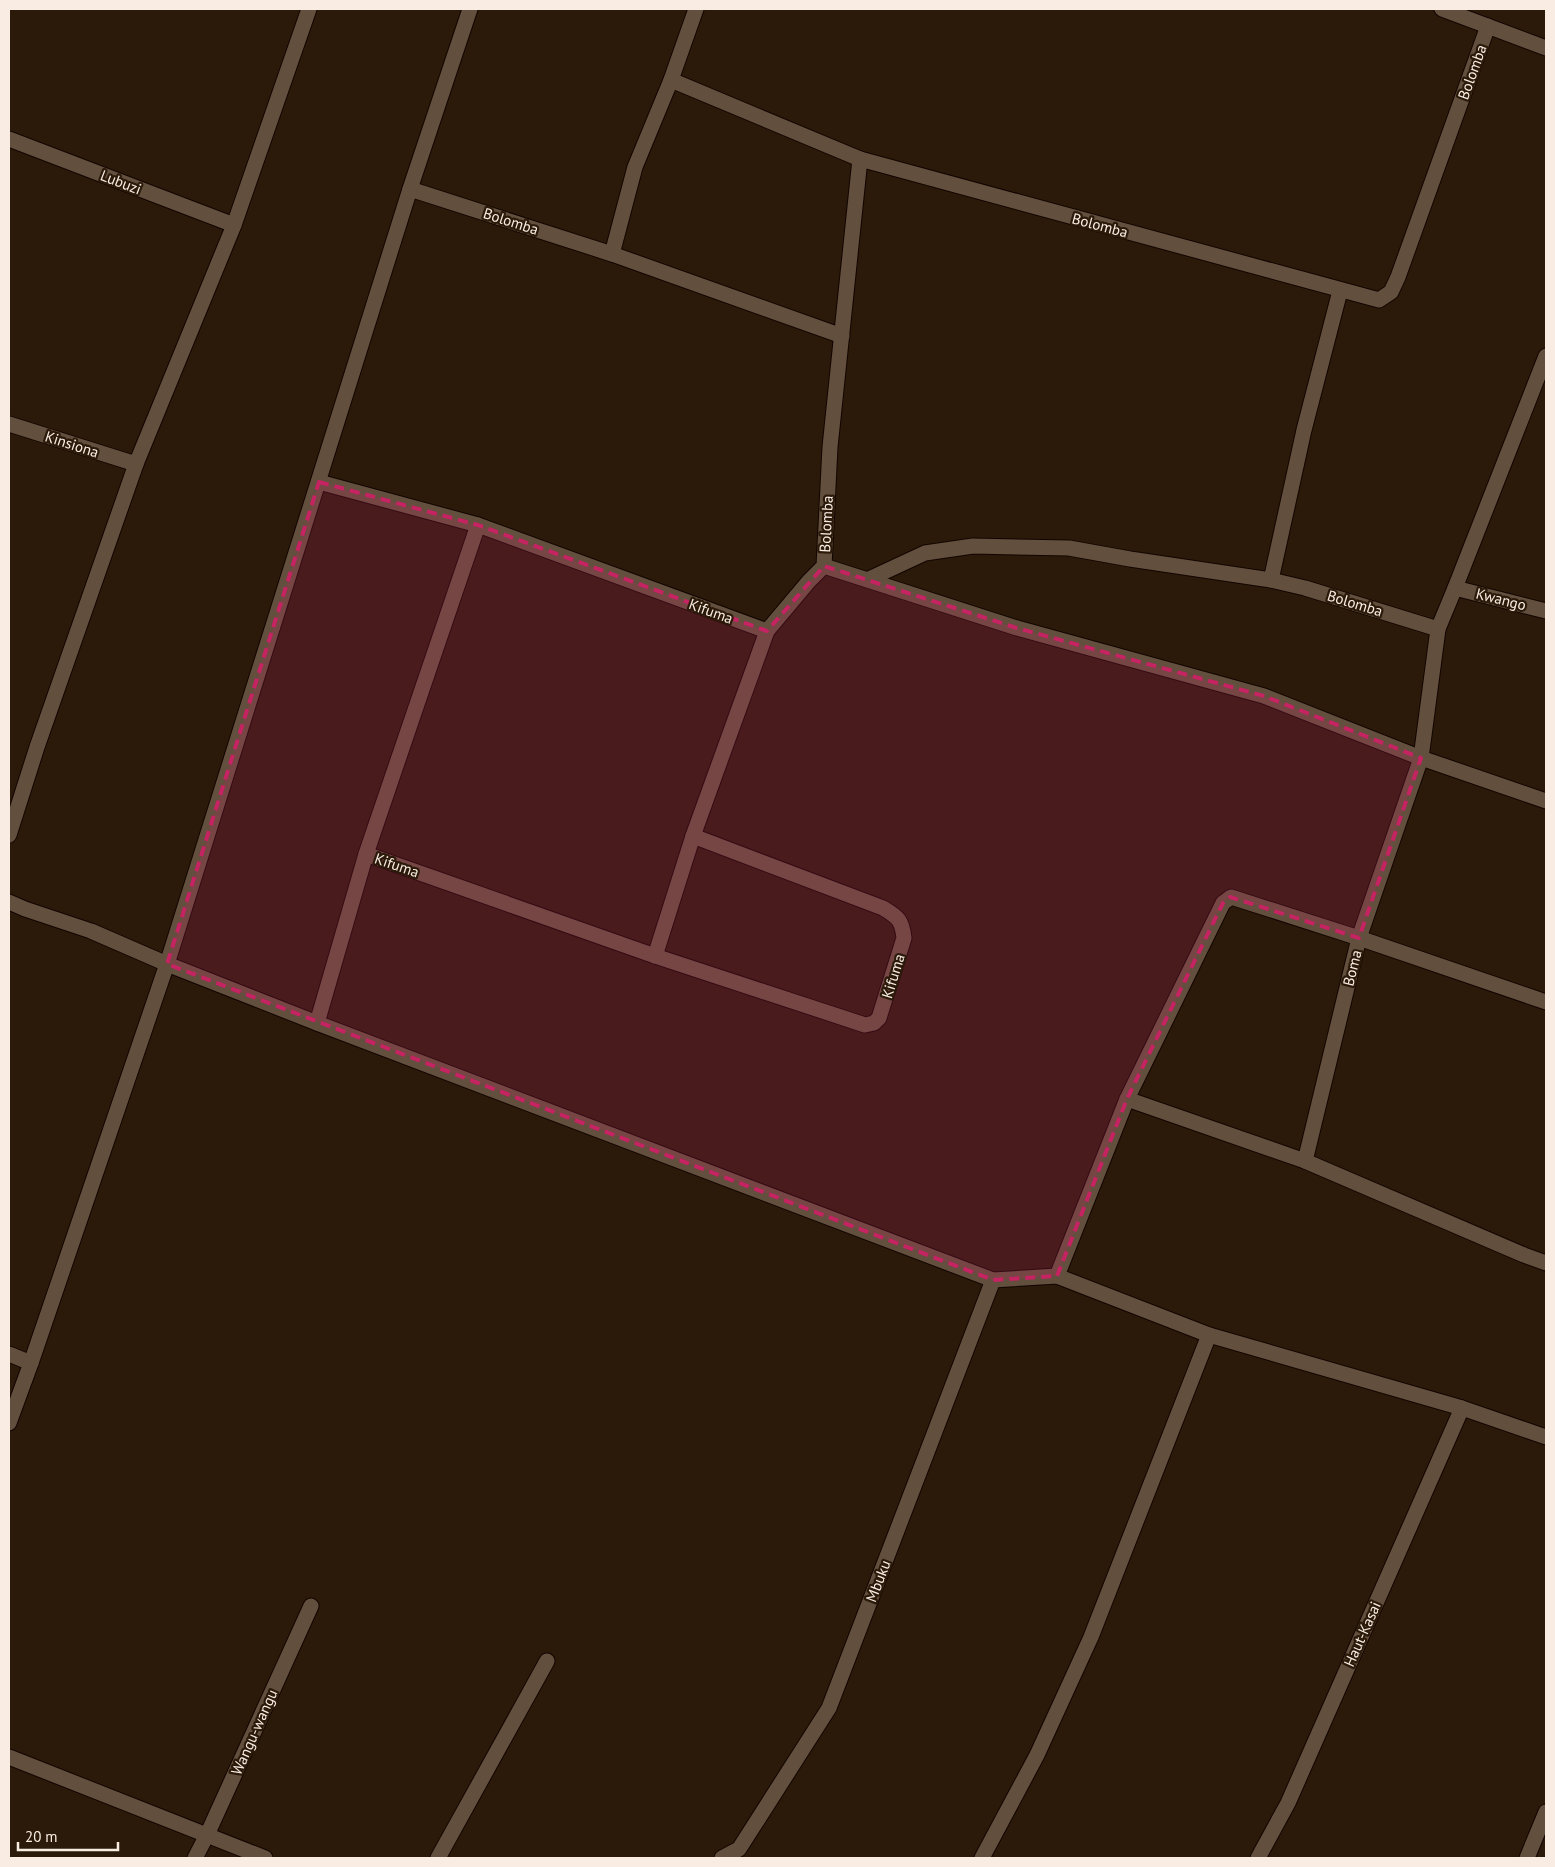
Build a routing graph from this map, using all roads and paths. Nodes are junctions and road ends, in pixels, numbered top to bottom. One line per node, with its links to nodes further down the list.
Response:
1 (309, 9): 11 (street)
2 (470, 9): 10 (street)
3 (696, 9): 7 (street)
4 (1442, 9): 5 (street, Bolomba)
5 (1488, 26): 6 (street, Bolomba); 13 (street, Bolomba)
6 (1546, 48)
7 (672, 80): 9 (street, Bolomba); 12 (street)
8 (9, 139): 11 (street, Lubuzi)
9 (860, 159): 13 (street, Bolomba); 14 (street, Bolomba)
10 (410, 189): 12 (street, Bolomba); 18 (street)
11 (234, 225): 17 (street)
12 (612, 254): 14 (street, Bolomba)
13 (1340, 291): 22 (street)
14 (842, 336): 20 (street, Bolomba)
15 (1546, 356): 23 (street)
16 (9, 424): 17 (street, Kinsiona)
17 (136, 464): 29 (street)
18 (319, 482): 19 (street, Kifuma); 35 (street)
19 (478, 524): 26 (street, Kifuma); 31 (street, Kifuma)
20 (824, 566): 21 (street); 26 (street, Bolomba)
21 (869, 579): 22 (street, Bolomba); 27 (street)
22 (1271, 580): 25 (street, Bolomba)
23 (1455, 588): 24 (street, Kwango); 25 (street)
24 (1546, 611)
25 (1438, 629): 27 (street)
26 (767, 632): 30 (street)
27 (1421, 758): 28 (street); 33 (street)
28 (1546, 801)
29 (9, 835)
30 (693, 836): 34 (street); 34 (street, Kifuma)
31 (366, 854): 34 (street, Kifuma); 37 (street, Kifuma)
32 (9, 902): 35 (street)
33 (1359, 938): 36 (street, Boma); 38 (street); 39 (street, Boma)
34 (655, 956)
35 (167, 964): 37 (street); 45 (street)
36 (1546, 1002)
37 (317, 1023): 42 (street)
38 (1127, 1099): 39 (street); 41 (street)
39 (1305, 1161): 40 (street)
40 (1546, 1263)
41 (1057, 1276): 42 (street); 43 (street)
42 (993, 1280): 57 (street, Mbuku)
43 (1209, 1336): 46 (street); 58 (street)
44 (9, 1354): 45 (street)
45 (31, 1363): 47 (street)
46 (1462, 1408): 48 (street); 59 (street, Haut-Kasai)
47 (9, 1423)
48 (1546, 1437)
49 (311, 1606): 53 (street, Wangu-wangu)
50 (547, 1661): 56 (street)
51 (9, 1757): 53 (street)
52 (1546, 1812): 60 (street)
53 (207, 1835): 54 (street, Wangu-wangu); 55 (street)
54 (195, 1858)
55 (265, 1858)
56 (438, 1858)
57 (722, 1858)
58 (982, 1858)
59 (1258, 1858)
60 (1528, 1858)

